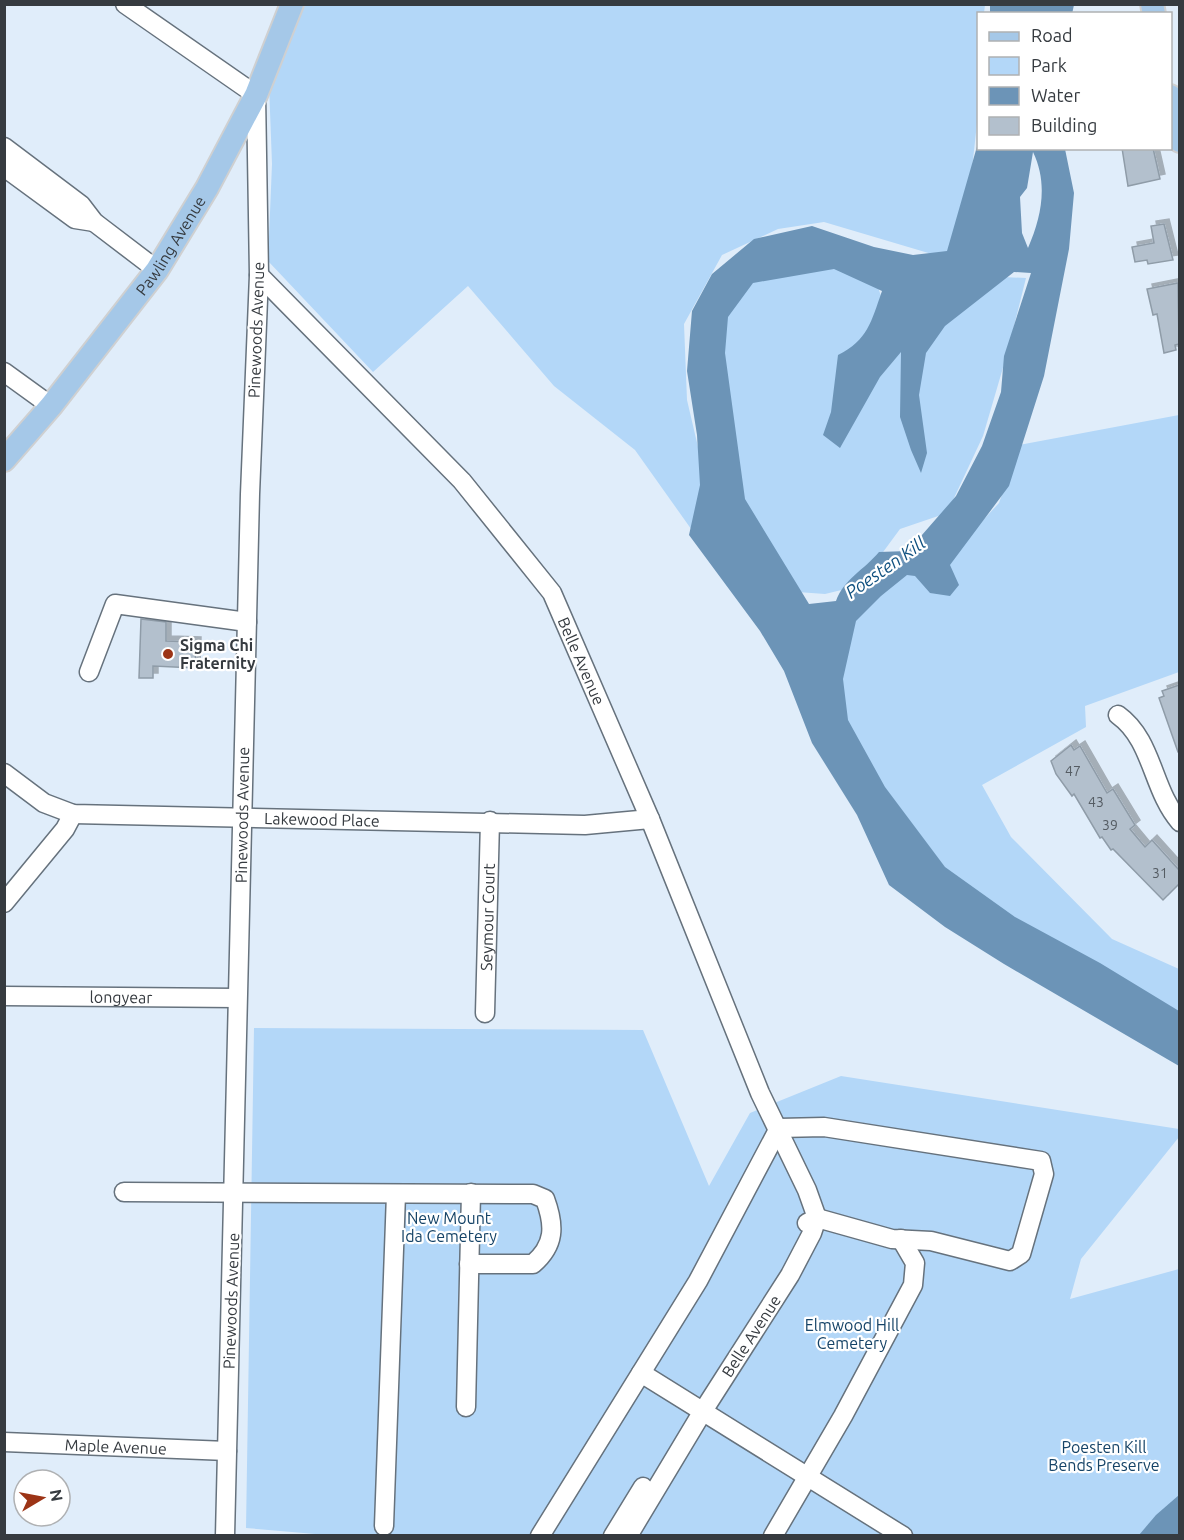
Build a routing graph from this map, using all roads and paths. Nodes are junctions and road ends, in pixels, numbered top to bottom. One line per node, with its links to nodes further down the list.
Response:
1 (125, 4): 3 (street)
2 (292, 4): 3 (main road, Pawling Avenue)
3 (256, 95): 7 (main road, Pawling Avenue); 8 (street, Pinewoods Avenue)
4 (1172, 106): 5 (main road)
5 (1179, 141)
6 (6, 155): 7 (street)
7 (157, 270): 10 (main road, Pawling Avenue)
8 (259, 275): 12 (street, Pinewoods Avenue); 18 (street, Belle Avenue)
9 (4, 372): 10 (street)
10 (51, 406): 11 (main road, Pawling Avenue)
11 (4, 460)
12 (247, 622): 13 (street); 17 (street, Pinewoods Avenue)
13 (89, 672)
14 (1118, 715): 20 (street)
15 (4, 773): 16 (street, Lakewood Place)
16 (73, 814): 17 (street, Lakewood Place); 21 (street)
17 (242, 816): 19 (street, Lakewood Place); 23 (street, Pinewoods Avenue)
18 (650, 819): 19 (street, Lakewood Place); 25 (street, Belle Avenue)
19 (490, 821): 24 (street, Seymour Court)
20 (1179, 822)
21 (4, 903)
22 (4, 996): 23 (street, longyear)
23 (237, 998): 27 (street, Pinewoods Avenue)
24 (485, 1013)
25 (779, 1128): 30 (street, Belle Avenue); 31 (street); 33 (street)
26 (124, 1192): 27 (street)
27 (234, 1194): 28 (street); 37 (street, Pinewoods Avenue)
28 (396, 1194): 29 (street); 39 (street)
29 (471, 1194): 32 (street); 32 (street)
30 (811, 1221): 31 (street); 35 (street, Belle Avenue)
31 (901, 1239): 38 (street)
32 (469, 1264): 34 (street)
33 (641, 1373): 35 (street); 41 (street)
34 (466, 1407)
35 (699, 1408): 38 (street); 42 (street, Belle Avenue); 43 (street, Belle Avenue)
36 (4, 1442): 37 (street, Maple Avenue)
37 (227, 1451): 40 (street, Pinewoods Avenue)
38 (807, 1477): 44 (street); 45 (street)
39 (384, 1526)
40 (225, 1536)
41 (540, 1536)
42 (613, 1536)
43 (628, 1536)
44 (772, 1536)
45 (903, 1536)

